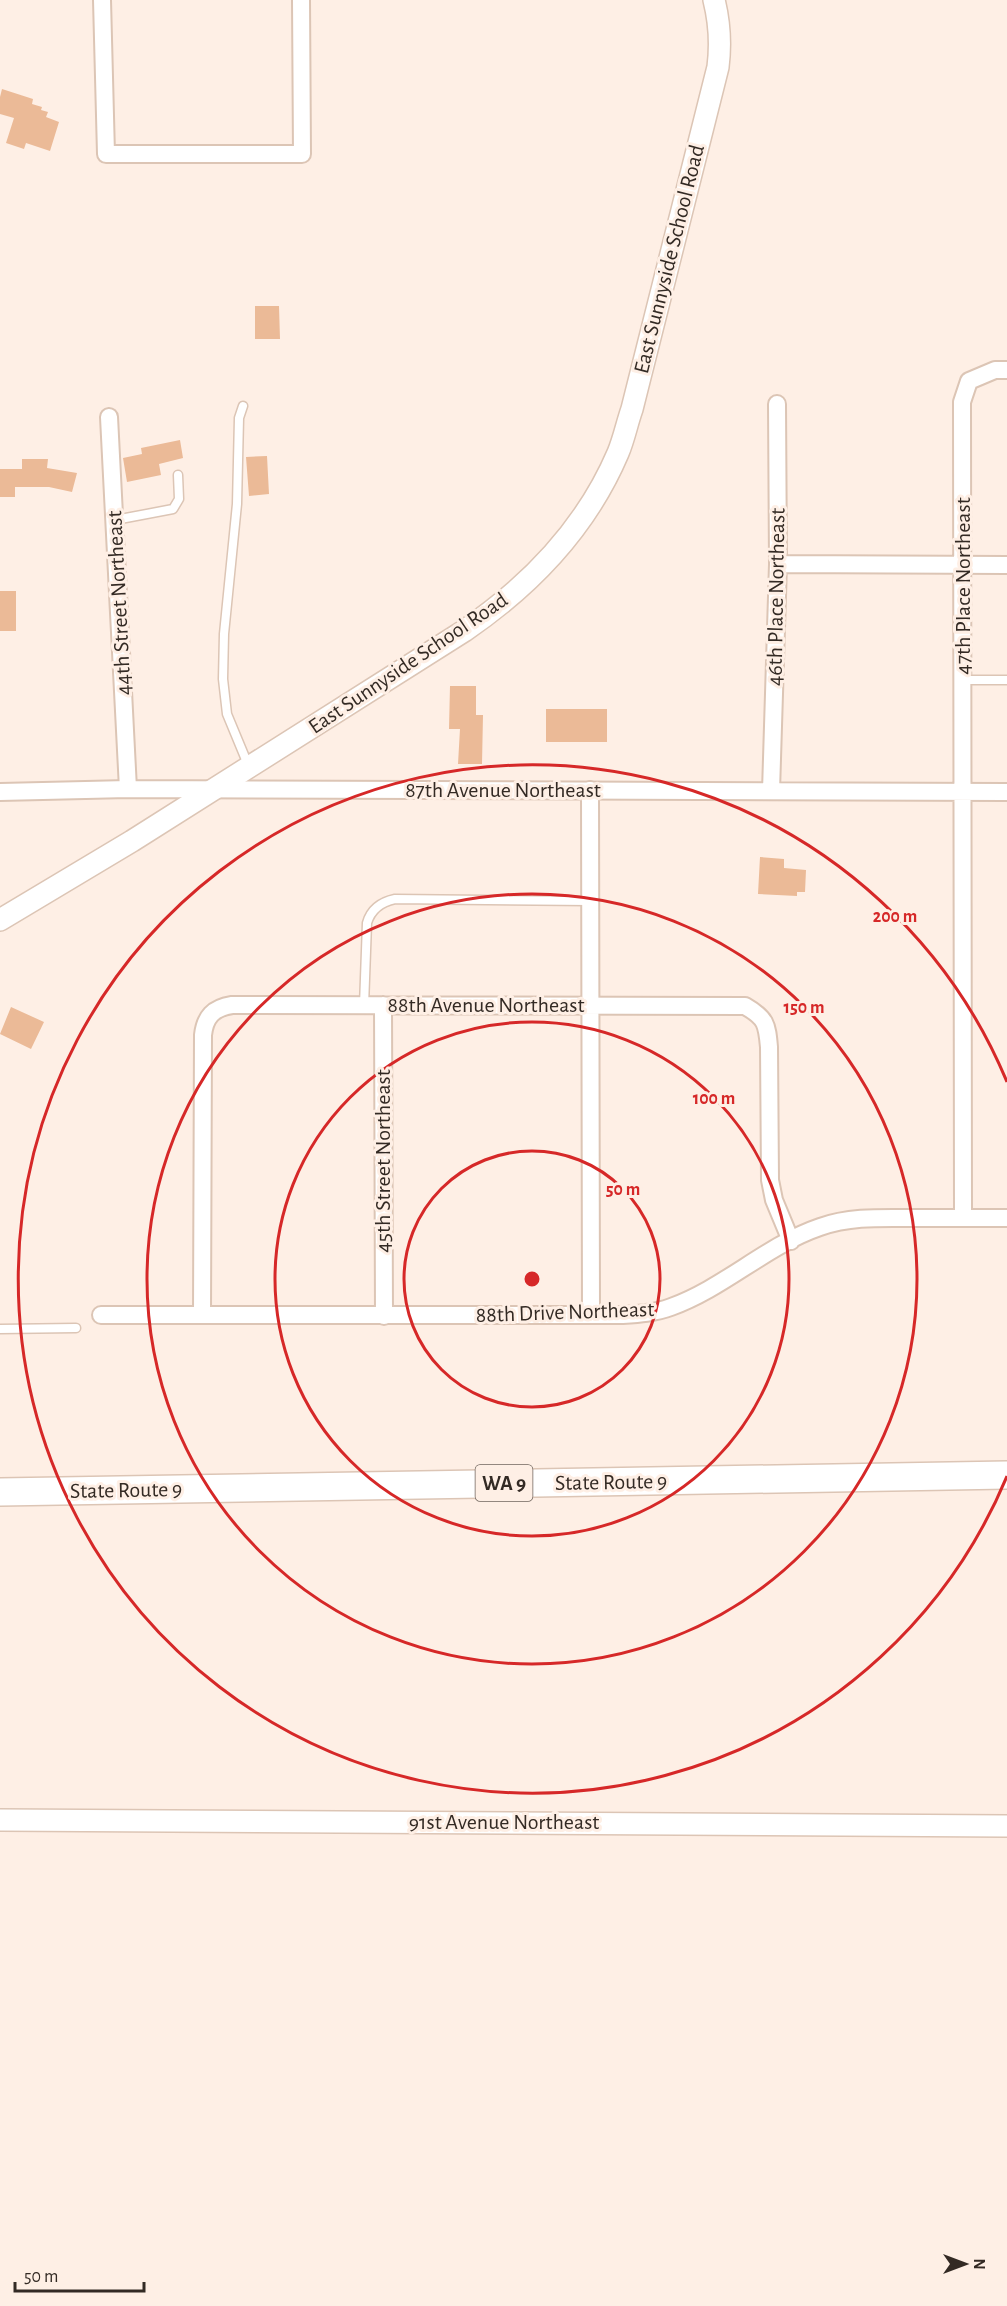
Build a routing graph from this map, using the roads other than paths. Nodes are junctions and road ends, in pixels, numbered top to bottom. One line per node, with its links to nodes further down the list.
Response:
1 (102, 0): 2 (street)
2 (301, 0)
3 (714, 0): 15 (street, East Sunnyside School Road)
4 (1007, 370): 11 (street, 47th PIace Northeast)
5 (777, 404): 10 (street, 46th Place Northeast)
6 (243, 406): 15 (lane)
7 (109, 417): 9 (street, 44th Street Northeast)
8 (178, 476): 9 (lane)
9 (115, 520): 16 (street, 44th Street Northeast)
10 (778, 564): 11 (street); 19 (street, 46th Place Northeast)
11 (963, 564): 12 (street); 13 (street, 47th PIace Northeast)
12 (1007, 565)
13 (963, 680): 14 (lane); 22 (street, 47th PIace Northeast)
14 (1007, 680)
15 (250, 768): 17 (street, East Sunnyside School Road)
16 (128, 789): 17 (street, 87th Avenue Northeast); 20 (street, 87th Avenue Northeast)
17 (212, 790): 18 (street, 87th Avenue Northeast); 24 (street, East Sunnyside School Road)
18 (590, 790): 19 (street, 87th Avenue Northeast); 23 (street)
19 (771, 791): 22 (street, 87th Avenue Northeast)
20 (0, 792)
21 (1007, 792): 22 (street, 87th Avenue Northeast)
22 (963, 793): 28 (street, 47th PIace Northeast)
23 (590, 901): 26 (street); 27 (lane)
24 (0, 920)
25 (383, 1005): 26 (street, 88th Avenue Northeast); 27 (street, 88th Avenue Northeast); 34 (street, 45th Street Northeast)
26 (590, 1005): 30 (street, 88th Avenue Northeast); 33 (street)
27 (364, 1006): 32 (street, 88th Avenue Northeast)
28 (963, 1218): 29 (street, 88th Drive Northeast); 30 (street, 88th Drive Northeast)
29 (1007, 1218)
30 (791, 1241): 33 (street, 88th Drive Northeast)
31 (102, 1315): 32 (street, 88th Drive Northeast)
32 (202, 1315): 34 (street, 88th Drive Northeast)
33 (591, 1315): 34 (street, 88th Drive Northeast)
34 (384, 1316)
35 (76, 1328): 36 (lane)
36 (0, 1329)
37 (1007, 1475): 38 (main road, State Route 9 / WA 9)
38 (0, 1492)
39 (0, 1820): 40 (street, 91st Avenue Northeast)
40 (1007, 1826)

